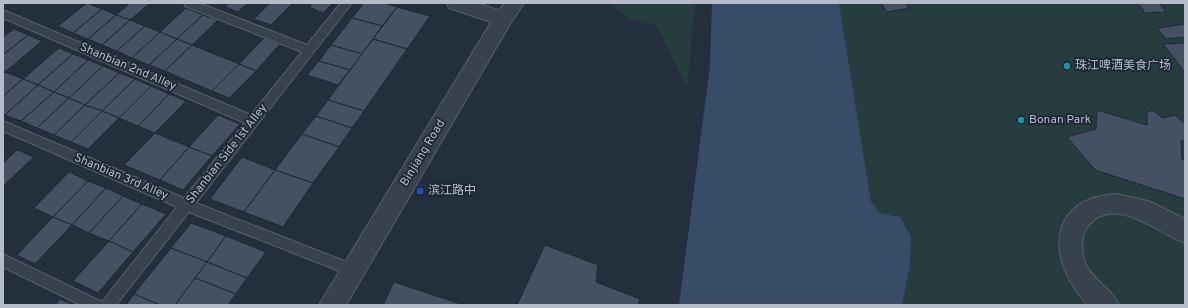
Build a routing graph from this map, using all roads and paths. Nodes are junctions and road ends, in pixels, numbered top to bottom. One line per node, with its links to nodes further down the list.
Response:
1 (189, 3): 6 (lane)
2 (347, 3): 6 (lane, Shanbian Side 1st Alley)
3 (456, 3): 4 (street)
4 (509, 11): 12 (street, Binjiang Road)
5 (3, 14): 7 (lane, Shanbian 2nd Alley)
6 (309, 50): 7 (lane, Shanbian Side 1st Alley)
7 (253, 121): 9 (lane, Shanbian Side 1st Alley)
8 (3, 126): 9 (lane, Shanbian 3rd Alley)
9 (186, 205): 12 (lane, Shanbian 3rd Alley); 14 (lane, Shanbian Side 1st Alley)
10 (1185, 232): 16 (street)
11 (3, 260): 13 (lane)
12 (352, 270): 15 (street, Binjiang Road)
13 (96, 305)
14 (107, 305)
15 (332, 305)
16 (1106, 305)

